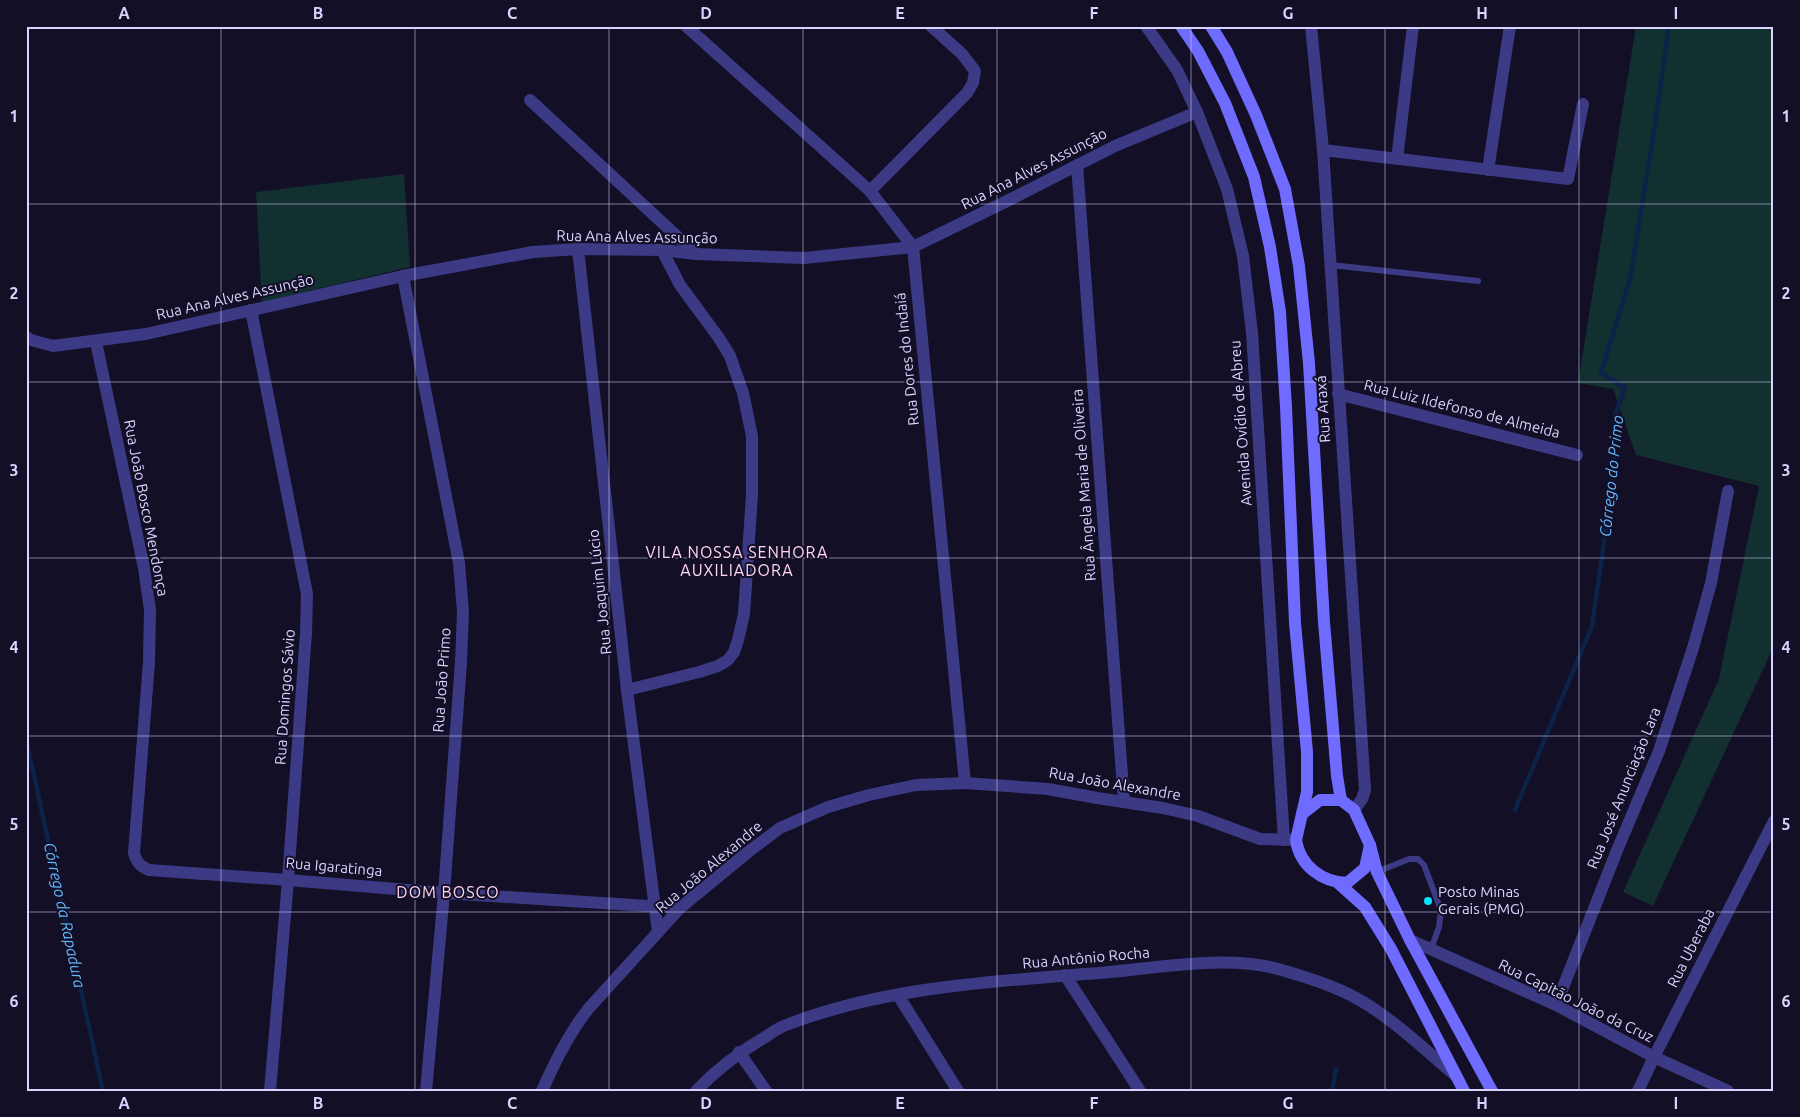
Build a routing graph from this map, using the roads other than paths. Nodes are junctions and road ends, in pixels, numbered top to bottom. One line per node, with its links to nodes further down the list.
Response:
1 (686, 26): 16 (street)
2 (931, 26): 16 (street)
3 (1146, 26): 11 (street, Avenida Ovídio de Abreu)
4 (1180, 26): 35 (main road)
5 (1211, 26): 32 (main road)
6 (1311, 26): 12 (street, Rua Araxá)
7 (1413, 26): 13 (street)
8 (1510, 26): 15 (street)
9 (530, 100): 20 (street)
10 (1583, 104): 15 (street)
11 (1198, 112): 14 (street, Rua Ana Alves Assunção); 37 (street, Avenida Ovídio de Abreu)
12 (1323, 150): 13 (street); 21 (street, Rua Araxá)
13 (1396, 159): 15 (street)
14 (1077, 165): 17 (street, Rua Ana Alves Assunção); 33 (street, Rua Ângela Maria de Oliveira)
15 (1488, 170)
16 (870, 191): 17 (street)
17 (913, 247): 20 (street, Rua Ana Alves Assunção); 31 (street, Rua Dores do Indaiá)
18 (578, 249): 19 (street, Rua Ana Alves Assunção); 22 (street, Rua Ana Alves Assunção); 30 (street, Rua Joaquim Lúcio)
19 (662, 250): 20 (street, Rua Ana Alves Assunção); 30 (street)
20 (696, 254)
21 (1331, 265): 23 (lane); 27 (street, Rua Araxá)
22 (403, 276): 24 (street, Rua Ana Alves Assunção); 43 (street, Rua João Primo)
23 (1478, 281)
24 (251, 310): 26 (street, Rua Ana Alves Assunção); 41 (street, Rua Domingos Sávio)
25 (26, 337): 26 (street, Rua Ana Alves Assunção)
26 (96, 342): 39 (street, Rua João Bosco Mendonça)
27 (1338, 394): 28 (street, Rua Luiz Ildefonso de Almeida); 34 (street, Rua Araxá)
28 (1577, 455)
29 (1728, 491): 51 (street, Rua José Anunciação Lara)
30 (627, 690): 44 (street, Rua Joaquim Lúcio)
31 (966, 783): 33 (street, Rua João Alexandre); 45 (street, Rua João Alexandre)
32 (1341, 800): 34 (main road); 35 (main road)
33 (1124, 802): 37 (street, Rua João Alexandre)
34 (1354, 810): 38 (main road)
35 (1302, 814): 37 (main road)
36 (1774, 821): 53 (street, Rua Uberaba)
37 (1290, 840): 42 (main road)
38 (1370, 845): 40 (main road); 42 (main road)
39 (137, 862): 41 (street, Rua Igaratinga)
40 (1377, 872): 47 (main road); 48 (lane)
41 (288, 880): 43 (street, Rua Igaratinga); 55 (street, Rua Domingos Sávio)
42 (1337, 882): 54 (main road)
43 (444, 893): 44 (street, Rua Igaratinga); 56 (street, Rua João Primo)
44 (655, 907): 45 (street, Rua Igaratinga); 46 (street, Rua Joaquim Lúcio)
45 (680, 908): 46 (street, Rua João Alexandre)
46 (658, 932): 57 (street, Rua João Alexandre)
47 (1410, 940): 48 (street, Rua Capitão João da Cruz); 63 (main road)
48 (1431, 949): 51 (street, Rua Capitão João da Cruz)
49 (1065, 975): 50 (street, Rua Antônio Rocha); 54 (street, Rua Antônio Rocha); 61 (street)
50 (898, 995): 52 (street, Rua Antônio Rocha); 60 (street)
51 (1556, 1005): 53 (street, Rua Capitão João da Cruz)
52 (739, 1052): 58 (street, Rua Antônio Rocha); 59 (street)
53 (1654, 1057): 64 (street, Rua Uberaba); 65 (street, Rua Capitão João da Cruz)
54 (1456, 1076): 62 (main road, Rua Antônio Rocha)
55 (270, 1091)
56 (426, 1091)
57 (542, 1091)
58 (696, 1091)
59 (766, 1091)
60 (958, 1091)
61 (1140, 1091)
62 (1464, 1091)
63 (1492, 1091)
64 (1638, 1091)
65 (1728, 1091)

